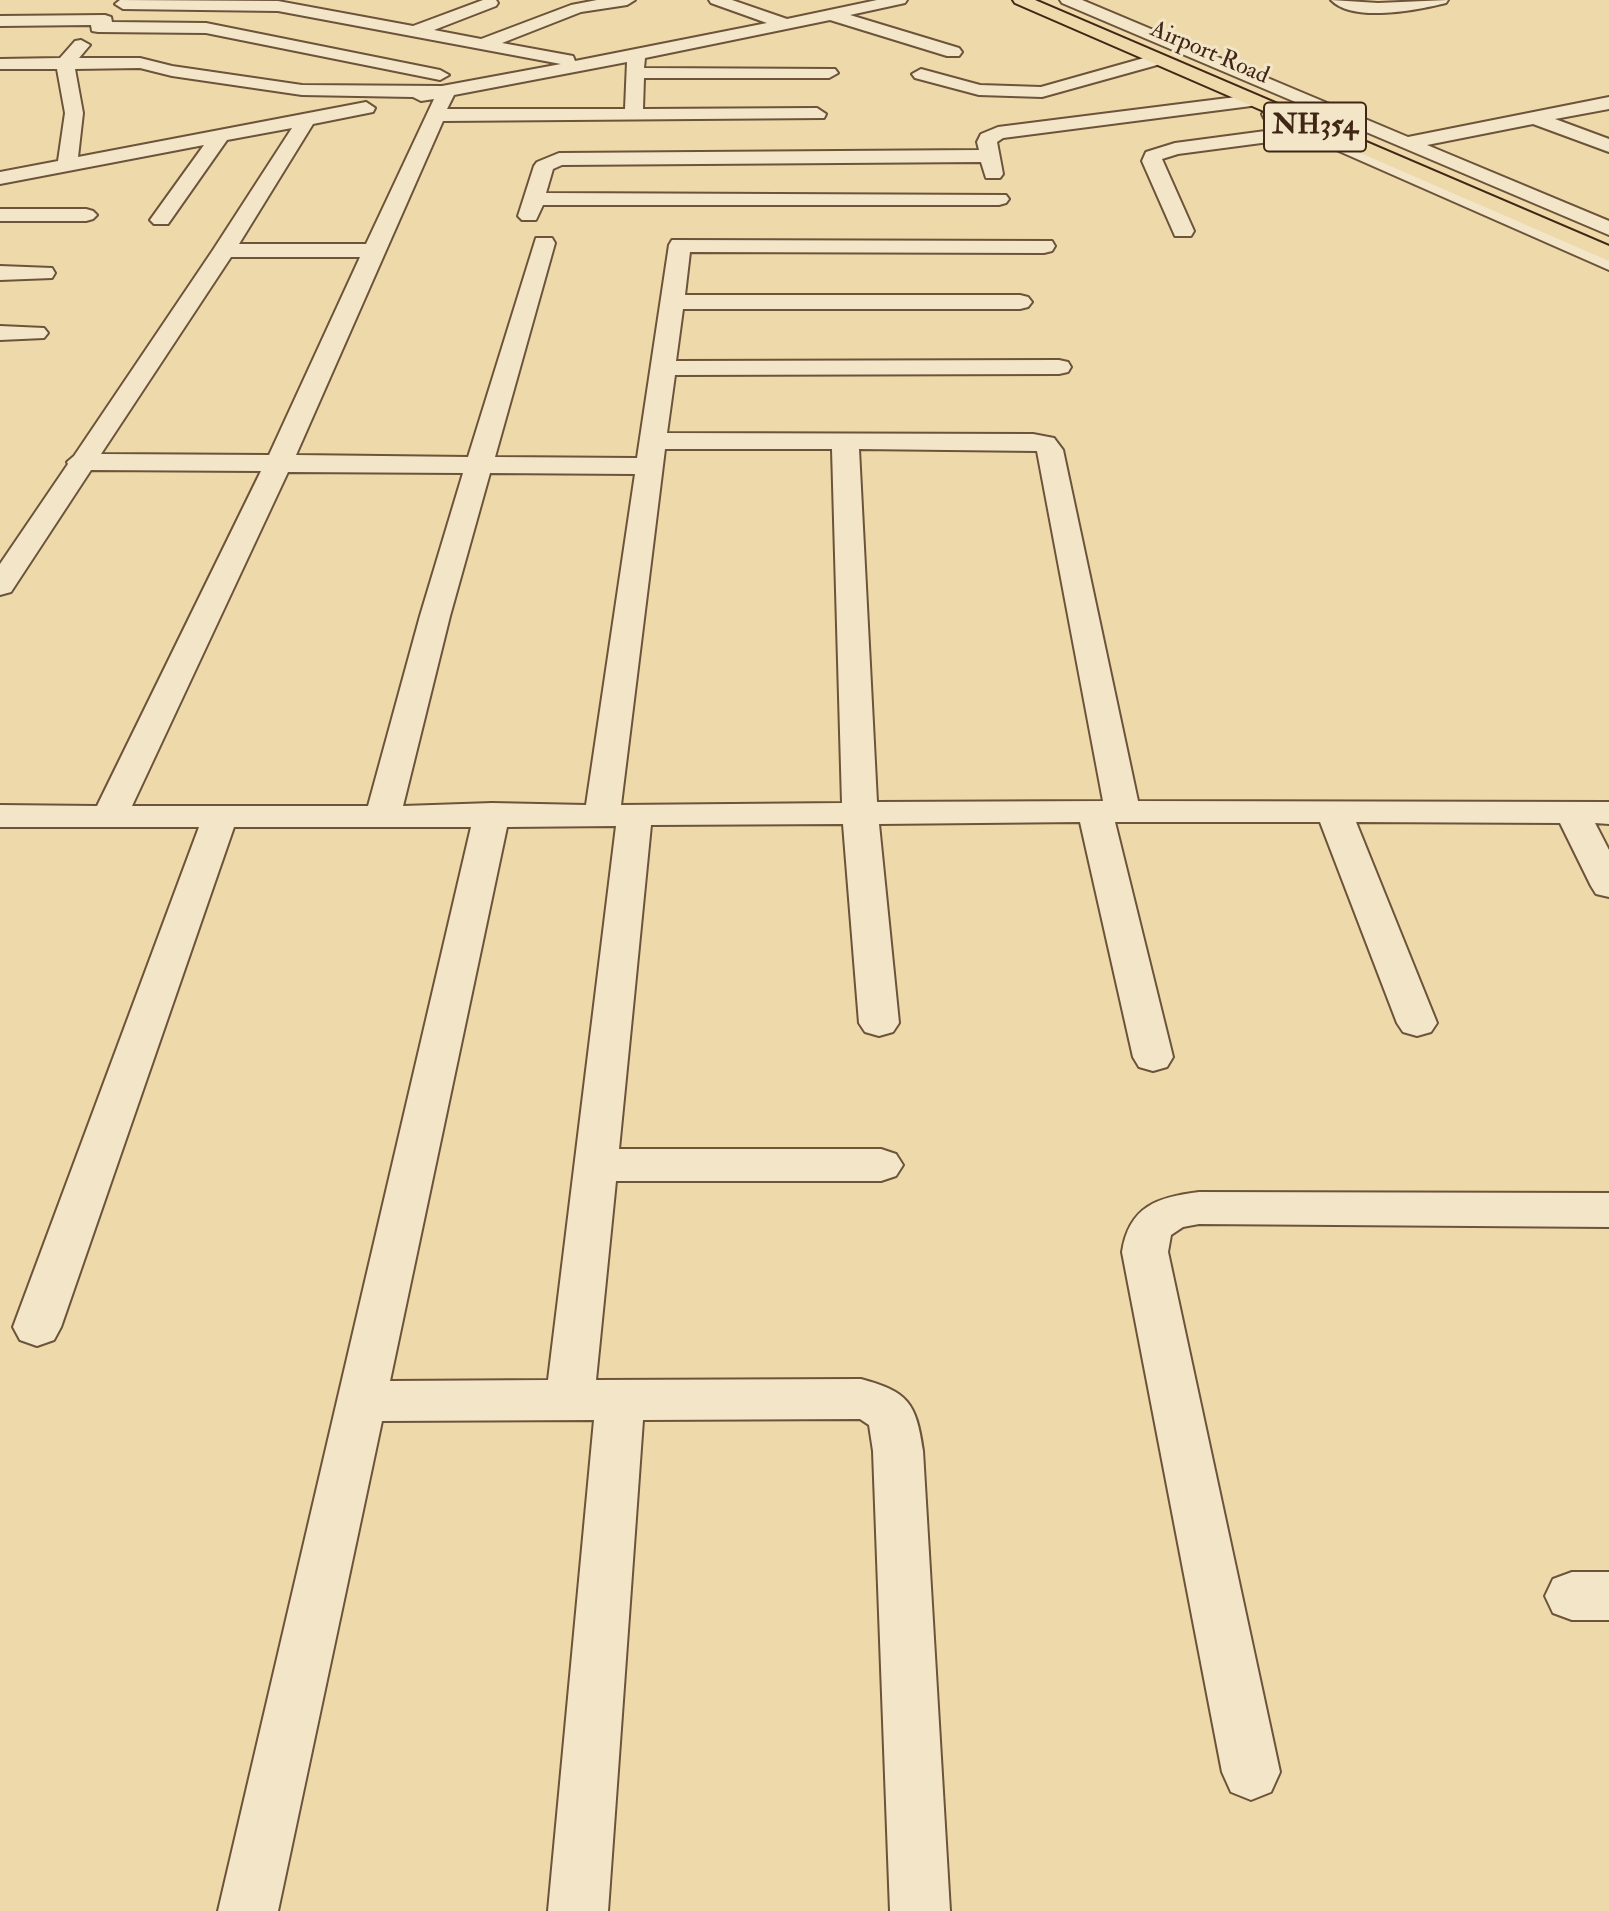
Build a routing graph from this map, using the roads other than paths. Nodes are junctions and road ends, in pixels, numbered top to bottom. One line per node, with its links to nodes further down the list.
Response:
1 (349, 0): 14 (street)
2 (627, 0): 20 (street)
3 (717, 0): 17 (street)
4 (899, 0): 13 (street)
5 (1010, 0): 22 (street)
6 (1021, 0): 54 (highway, Airport Road / NH354)
7 (1048, 0): 39 (highway, Airport Road / NH354)
8 (1068, 0): 39 (street)
9 (1339, 0): 10 (street)
10 (1440, 0)
11 (125, 2): 14 (street); 16 (street)
12 (491, 3): 18 (street)
13 (832, 15): 17 (street); 21 (street)
14 (337, 16): 18 (street)
15 (0, 21): 16 (street)
16 (101, 24): 23 (street); 29 (street)
17 (787, 25): 24 (street)
18 (415, 31): 20 (street)
19 (623, 36): 24 (street)
20 (482, 44): 26 (street)
21 (953, 52)
22 (1150, 61): 28 (street); 30 (street)
23 (65, 63): 25 (street); 31 (street); 42 (street)
24 (630, 63): 26 (street); 27 (street); 34 (street)
25 (0, 64)
26 (589, 64): 29 (street)
27 (830, 73)
28 (921, 74)
29 (486, 84): 31 (street)
30 (1244, 102): 37 (street); 41 (street)
31 (441, 103): 34 (street); 36 (street); 53 (street)
32 (1609, 103): 35 (street)
33 (817, 114): 34 (street)
34 (634, 115)
35 (1535, 118): 39 (street); 40 (street)
36 (307, 119): 38 (street); 52 (street)
37 (1310, 131): 48 (street); 55 (street)
38 (220, 136): 42 (street); 46 (street)
39 (1399, 145): 47 (street); 49 (highway, Airport Road / NH354)
40 (1609, 146)
41 (989, 156): 41 (street)
42 (67, 166): 43 (street)
43 (0, 177)
44 (0, 215): 45 (street)
45 (86, 215)
46 (161, 220)
47 (1609, 229)
48 (1183, 231)
49 (1609, 238)
50 (544, 243): 68 (street)
51 (1044, 246): 58 (street)
52 (224, 250): 53 (street); 66 (street)
53 (376, 251): 67 (street)
54 (1609, 254)
55 (1609, 263)
56 (0, 273): 57 (street)
57 (44, 273)
58 (673, 302): 59 (street); 63 (street)
59 (1020, 302)
60 (0, 333): 61 (street)
61 (36, 333)
62 (1059, 367): 63 (street)
63 (662, 368): 65 (street)
64 (845, 441): 65 (street); 70 (street); 76 (street)
65 (651, 454): 68 (street); 75 (street)
66 (80, 462): 67 (street); 69 (street)
67 (278, 465): 68 (street); 79 (street)
68 (479, 466): 80 (street)
69 (0, 586)
70 (1109, 812): 71 (street); 76 (street); 84 (street)
71 (1334, 812): 72 (street); 83 (street)
72 (1572, 813): 73 (street); 81 (street)
73 (1609, 813)
74 (492, 814): 75 (street); 80 (street); 90 (street)
75 (619, 814): 76 (street); 85 (street)
76 (860, 814): 82 (street)
77 (221, 815): 79 (street); 80 (street); 88 (street)
78 (0, 816): 79 (street)
79 (110, 816)
80 (383, 817)
81 (1609, 886)
82 (879, 1023)
83 (1418, 1023)
84 (1153, 1057)
85 (595, 1165): 86 (street); 89 (street)
86 (881, 1165)
87 (1609, 1210): 91 (street)
88 (37, 1327)
89 (595, 1400): 90 (street); 93 (street); 94 (street)
90 (362, 1401): 92 (street)
91 (1251, 1772)
92 (248, 1911)
93 (578, 1911)
94 (920, 1911)

